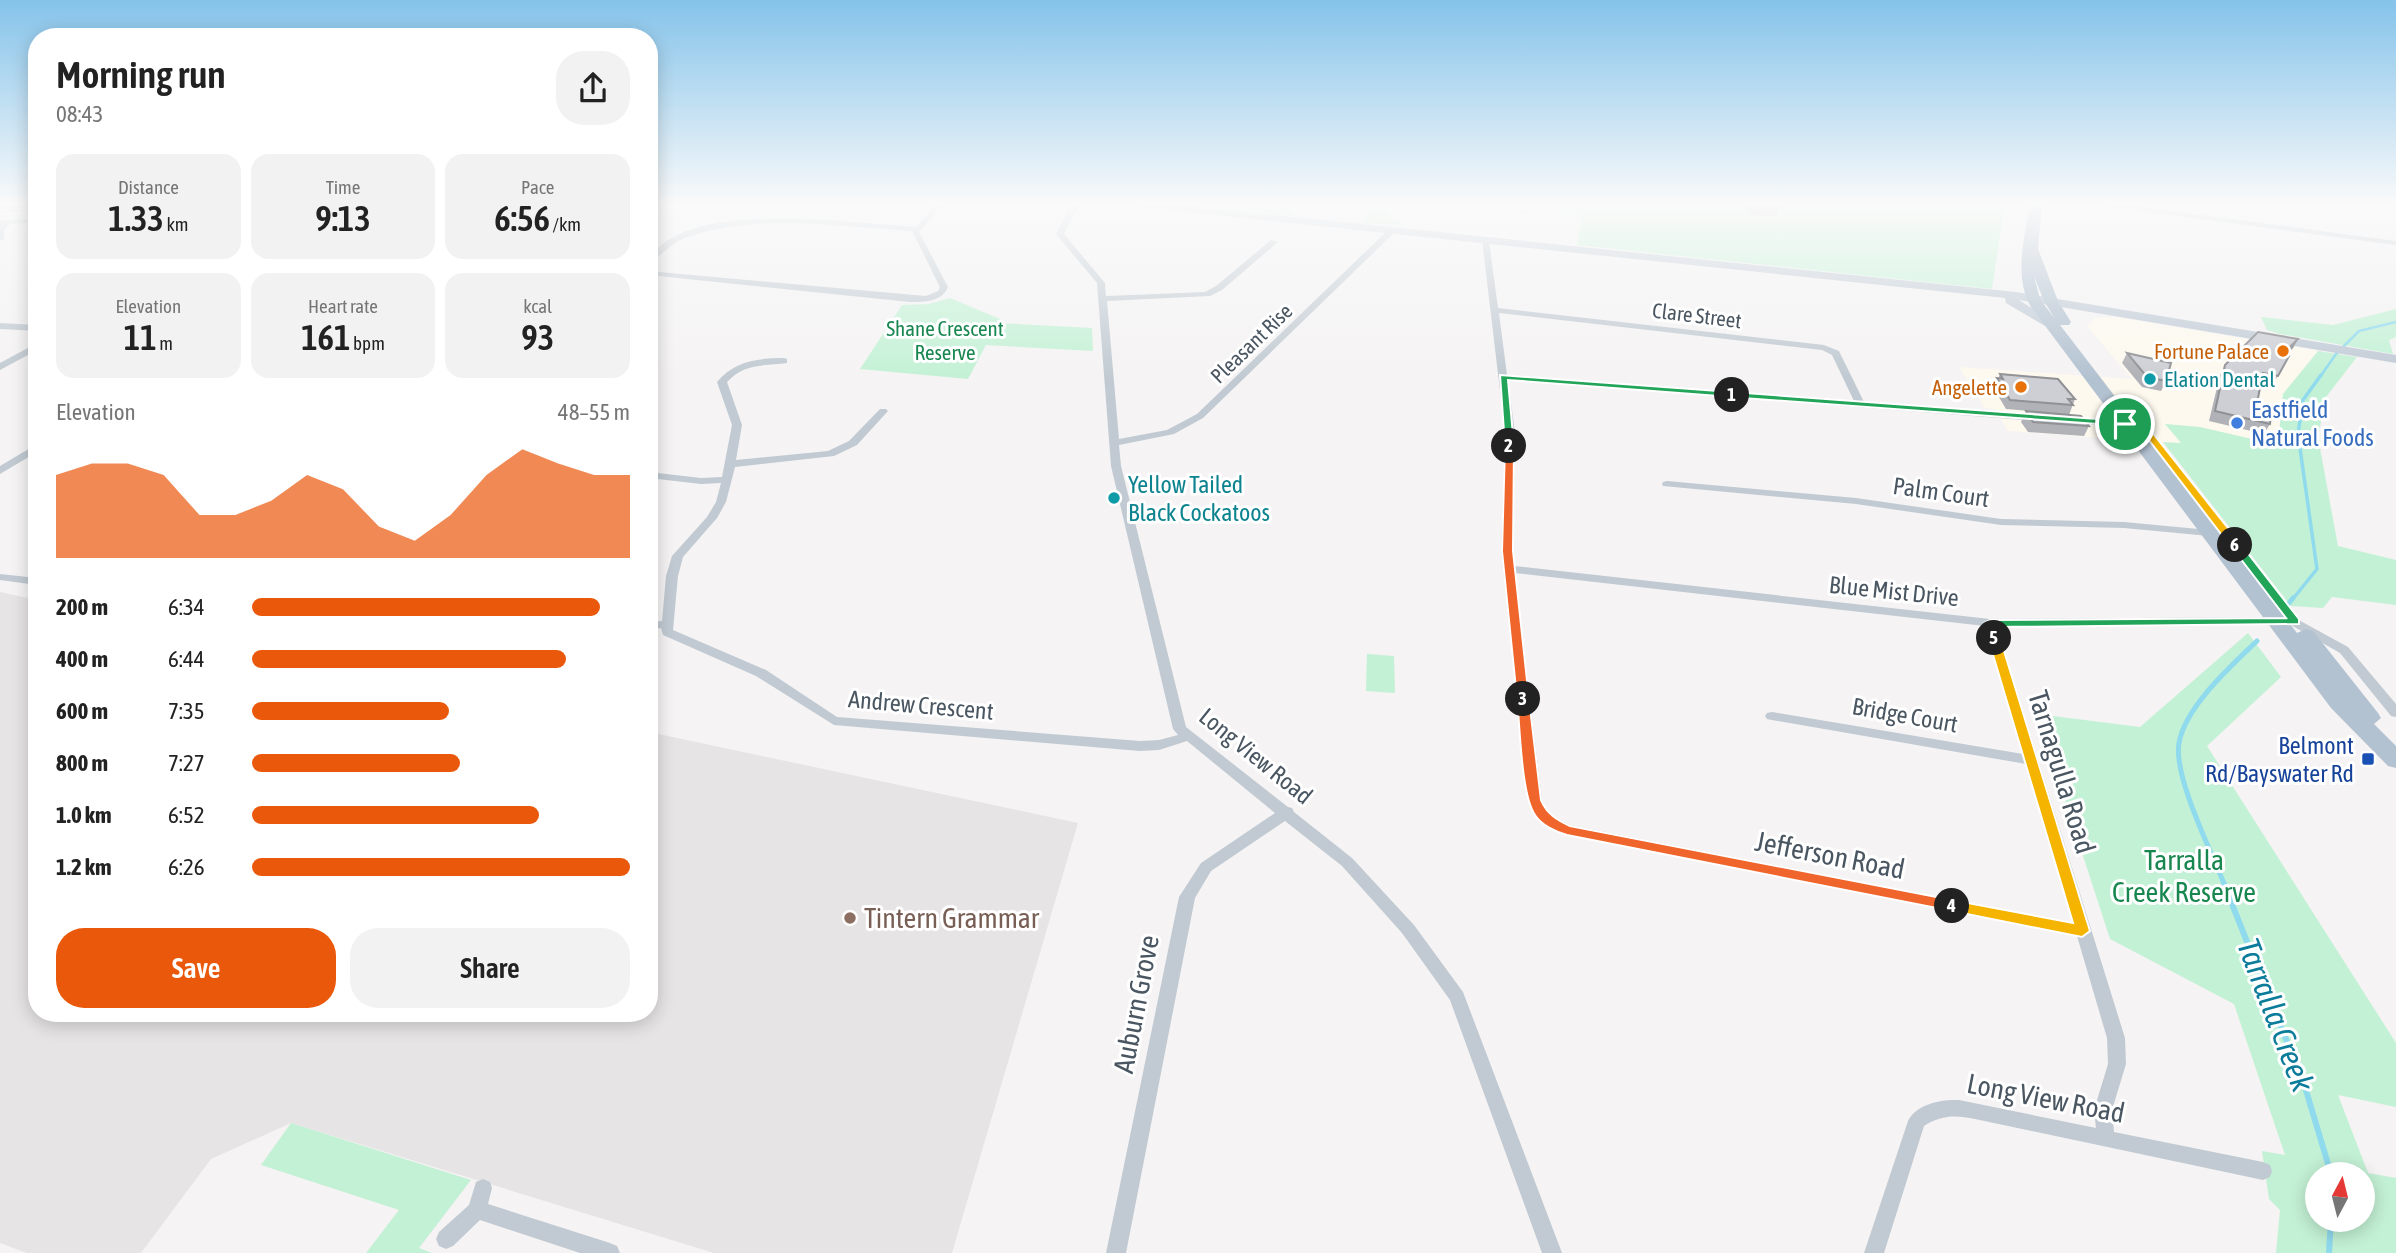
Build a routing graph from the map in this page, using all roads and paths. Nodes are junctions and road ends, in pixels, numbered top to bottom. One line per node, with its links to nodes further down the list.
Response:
1 (931, 261): 9 (street)
2 (1083, 261): 13 (street, Long View Road)
3 (1251, 261): 13 (street)
4 (1360, 261): 28 (street, Pleasant Rise)
5 (1488, 261): 15 (street)
6 (1680, 261): 11 (main road)
7 (2027, 261): 12 (main road)
8 (2036, 261): 10 (main road)
9 (658, 275)
10 (2043, 277): 14 (main road); 16 (main road)
11 (1971, 292): 12 (main road); 17 (main road)
12 (2030, 292): 14 (main road); 17 (main road)
13 (1104, 299): 28 (street, Long View Road)
14 (2051, 302): 16 (main road); 17 (main road)
15 (1495, 310): 24 (street); 25 (street, Clare Street)
16 (2107, 310): 17 (main road); 21 (main road)
17 (2055, 321): 27 (main road)
18 (0, 326): 19 (street)
19 (28, 328)
20 (28, 351): 23 (street)
21 (2396, 359)
22 (783, 361): 30 (street)
23 (0, 367)
24 (1503, 377): 25 (street); 36 (street)
25 (1861, 405): 27 (street)
26 (883, 411): 30 (street)
27 (2131, 421): 35 (main road); 39 (main road)
28 (1114, 443): 45 (street, Long View Road)
29 (28, 453): 31 (street)
30 (731, 464): 33 (street)
31 (0, 471)
32 (658, 476): 33 (street)
33 (727, 480): 41 (street)
34 (1667, 484): 35 (street, Palm Court)
35 (2209, 533): 39 (main road)
36 (1509, 569): 40 (street, Blue Mist Drive); 49 (street, Jefferson Road)
37 (0, 577): 38 (street)
38 (28, 581)
39 (2285, 621): 40 (street, Blue Mist Drive); 43 (street); 46 (main road)
40 (1990, 623): 47 (street, Tarnagulla Road)
41 (666, 624): 42 (street); 45 (street, Andrew Crescent)
42 (658, 625)
43 (2396, 713)
44 (1772, 716): 47 (street, Bridge Court)
45 (1189, 736): 48 (street, Long View Road)
46 (2393, 752)
47 (2030, 760): 49 (street, Tarnagulla Road)
48 (1287, 813): 56 (street, Auburn Grove); 57 (street, Long View Road)
49 (2082, 931): 50 (street, Tarnagulla Road)
50 (2106, 1139): 51 (street, Long View Road); 58 (street, Long View Road)
51 (2263, 1171)
52 (483, 1188): 53 (street)
53 (477, 1210): 54 (street); 55 (street)
54 (446, 1239)
55 (610, 1253)
56 (1116, 1253)
57 (1552, 1253)
58 (1874, 1253)

